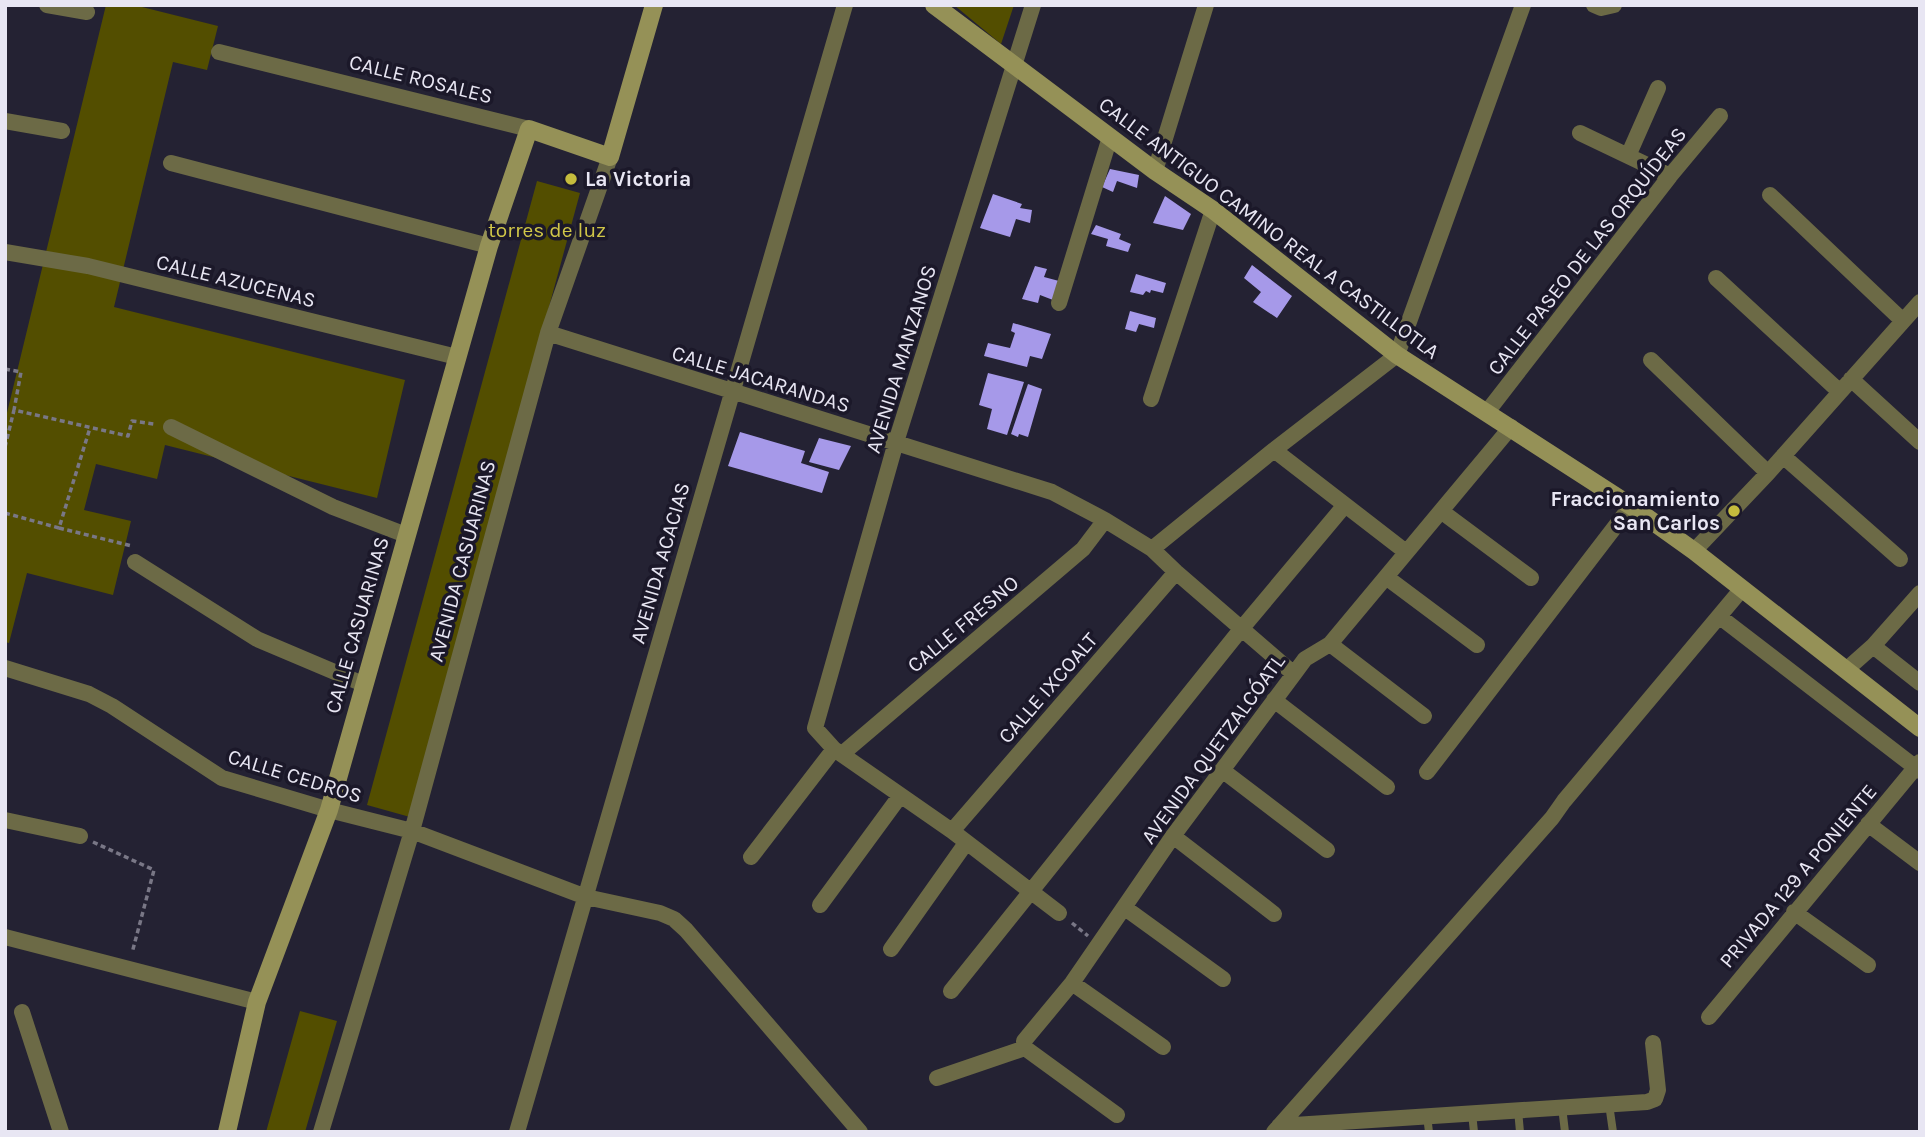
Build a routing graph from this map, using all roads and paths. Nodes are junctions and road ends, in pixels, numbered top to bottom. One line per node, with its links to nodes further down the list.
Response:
1 (47, 5): 10 (street)
2 (654, 5): 21 (street, AVENIDA CASUARINAS)
3 (845, 5): 40 (street, AVENIDA ACACIAS)
4 (934, 5): 12 (street, CALLE ANTIGUO CAMINO REAL A CASTILLOTLA)
5 (1033, 5): 12 (street, AVENIDA MANZANOS)
6 (1206, 5): 23 (street)
7 (1523, 5): 34 (street)
8 (1594, 5): 9 (street)
9 (1614, 5)
10 (86, 12)
11 (219, 52): 16 (street, CALLE ROSALES)
12 (1015, 65): 19 (street, CALLE ANTIGUO CAMINO REAL A CASTILLOTLA); 47 (street, AVENIDA MANZANOS)
13 (1658, 88): 20 (street)
14 (1720, 116): 24 (street, CALLE PASEO DE LAS ORQUÍDEAS)
15 (5, 121): 17 (street)
16 (529, 129): 21 (street, CALLE ROSALES); 27 (street, CALLE CASUARINAS)
17 (61, 131)
18 (1580, 133): 20 (street)
19 (1110, 137): 23 (street, CALLE ANTIGUO CAMINO REAL A CASTILLOTLA); 30 (street)
20 (1628, 156): 24 (street)
21 (610, 157): 33 (street, AVENIDA CASUARINAS)
22 (171, 163): 27 (street)
23 (1155, 171): 26 (street, CALLE ANTIGUO CAMINO REAL A CASTILLOTLA)
24 (1670, 176): 43 (street, CALLE PASEO DE LAS ORQUÍDEAS)
25 (1770, 195): 32 (street)
26 (1213, 210): 34 (street, CALLE ANTIGUO CAMINO REAL A CASTILLOTLA); 41 (street)
27 (489, 246): 35 (street, CALLE CASUARINAS)
28 (5, 252): 35 (street, CALLE AZUCENAS)
29 (1716, 278): 39 (street)
30 (1059, 303)
31 (1919, 305): 32 (street)
32 (1903, 321): 38 (street)
33 (548, 333): 40 (street, CALLE JACARANDAS); 92 (street, AVENIDA CASUARINAS)
34 (1396, 355): 43 (street, CALLE ANTIGUO CAMINO REAL A CASTILLOTLA); 50 (street)
35 (457, 357): 59 (street, CALLE CASUARINAS)
36 (1651, 360): 52 (street)
37 (5, 369): 42 (path)
38 (1852, 379): 39 (street); 48 (street)
39 (1840, 392): 51 (street)
40 (732, 393): 47 (street, CALLE JACARANDAS); 101 (street, AVENIDA ACACIAS)
41 (1151, 399)
42 (14, 410): 46 (path); 49 (path)
43 (1487, 412): 45 (street, CALLE ANTIGUO CAMINO REAL A CASTILLOTLA)
44 (171, 427): 46 (path); 59 (street)
45 (1510, 427): 54 (street, CALLE ANTIGUO CAMINO REAL A CASTILLOTLA); 55 (street, AVENIDA QUETZALCÓATL)
46 (90, 428): 58 (path)
47 (896, 442): 57 (street, CALLE JACARANDAS); 83 (street, AVENIDA MANZANOS)
48 (1920, 442)
49 (5, 447)
50 (1275, 450): 53 (street); 60 (street)
51 (1783, 456): 52 (street); 63 (street)
52 (1768, 473): 61 (street)
53 (1345, 505): 62 (street); 71 (street)
54 (1630, 506): 61 (street, CALLE ANTIGUO CAMINO REAL A CASTILLOTLA); 86 (street)
55 (1441, 511): 62 (street, AVENIDA QUETZALCÓATL); 67 (street)
56 (5, 513): 58 (path)
57 (1105, 520): 60 (street, CALLE JACARANDAS); 83 (street, CALLE FRESNO)
58 (60, 528): 64 (path)
59 (406, 535): 79 (street, CALLE CASUARINAS)
60 (1152, 549): 65 (street, CALLE JACARANDAS)
61 (1694, 551): 68 (street, CALLE ANTIGUO CAMINO REAL A CASTILLOTLA)
62 (1406, 552): 66 (street, AVENIDA QUETZALCÓATL)
63 (1900, 559)
64 (135, 562): 79 (street)
65 (1176, 572): 71 (street, CALLE JACARANDAS); 93 (street, CALLE IXCOALT)
66 (1386, 577): 72 (street, AVENIDA QUETZALCÓATL); 73 (street)
67 (1531, 578)
68 (1741, 590): 70 (street); 76 (street, CALLE ANTIGUO CAMINO REAL A CASTILLOTLA)
69 (1920, 593): 74 (street)
70 (1720, 617): 84 (street); 128 (street)
71 (1242, 628): 77 (street, CALLE JACARANDAS); 100 (street)
72 (1330, 644): 77 (street, AVENIDA QUETZALCÓATL); 81 (street)
73 (1477, 645)
74 (1873, 646): 76 (street); 78 (street)
75 (5, 668): 89 (street, CALLE CEDROS)
76 (1846, 670): 82 (street, CALLE ANTIGUO CAMINO REAL A CASTILLOTLA)
77 (1294, 674): 80 (street, AVENIDA QUETZALCÓATL)
78 (1920, 683)
79 (363, 684): 89 (street, CALLE CASUARINAS)
80 (1274, 700): 85 (street, AVENIDA QUETZALCÓATL); 87 (street)
81 (1424, 716)
82 (1920, 728)
83 (838, 752): 88 (street); 98 (street, CALLE FRESNO)
84 (1918, 767): 91 (street, PRIVADA 129 A PONIENTE)
85 (1222, 770): 95 (street, AVENIDA QUETZALCÓATL); 97 (street)
86 (1427, 772)
87 (1387, 787)
88 (900, 796): 93 (street); 102 (street)
89 (329, 810): 92 (street, CALLE CEDROS); 115 (street, CALLE CASUARINAS)
90 (5, 820): 94 (street)
91 (1868, 824): 99 (street); 104 (street, PRIVADA 129 A PONIENTE)
92 (412, 831): 101 (street, CALLE CEDROS); 131 (street, AVENIDA CASUARINAS)
93 (952, 831): 96 (street)
94 (80, 836): 111 (path)
95 (1172, 836): 103 (street, AVENIDA QUETZALCÓATL); 106 (street)
96 (967, 843): 100 (street); 109 (street)
97 (1328, 850)
98 (751, 857)
99 (1920, 863)
100 (1030, 891): 105 (street); 114 (street)
101 (586, 897): 132 (street, AVENIDA ACACIAS); 133 (street, CALLE CEDROS)
102 (820, 905)
103 (1125, 908): 108 (street, AVENIDA QUETZALCÓATL); 112 (street)
104 (1794, 912): 110 (street); 117 (street, PRIVADA 129 A PONIENTE)
105 (1059, 913): 108 (path)
106 (1273, 914)
107 (5, 937): 111 (street)
108 (1097, 944): 113 (street, AVENIDA QUETZALCÓATL)
109 (891, 948)
110 (1868, 965)
111 (128, 969): 115 (street)
112 (1223, 979)
113 (1072, 983): 119 (street); 120 (street, AVENIDA QUETZALCÓATL)
114 (951, 991)
115 (257, 1002): 130 (street, CALLE CASUARINAS)
116 (22, 1012): 129 (street)
117 (1709, 1017)
118 (1653, 1044): 122 (street)
119 (1163, 1047)
120 (1025, 1048): 121 (street); 126 (street)
121 (937, 1078)
122 (1609, 1104): 123 (street); 137 (lane)
123 (1562, 1107): 124 (street); 136 (lane)
124 (1518, 1110): 125 (street); 135 (lane)
125 (1472, 1114): 127 (street); 134 (lane)
126 (1118, 1115)
127 (1428, 1124): 128 (street)
128 (1277, 1129)
129 (61, 1132)
130 (227, 1132)
131 (321, 1132)
132 (517, 1132)
133 (860, 1132)
134 (1474, 1132)
135 (1520, 1132)
136 (1564, 1132)
137 (1613, 1132)

